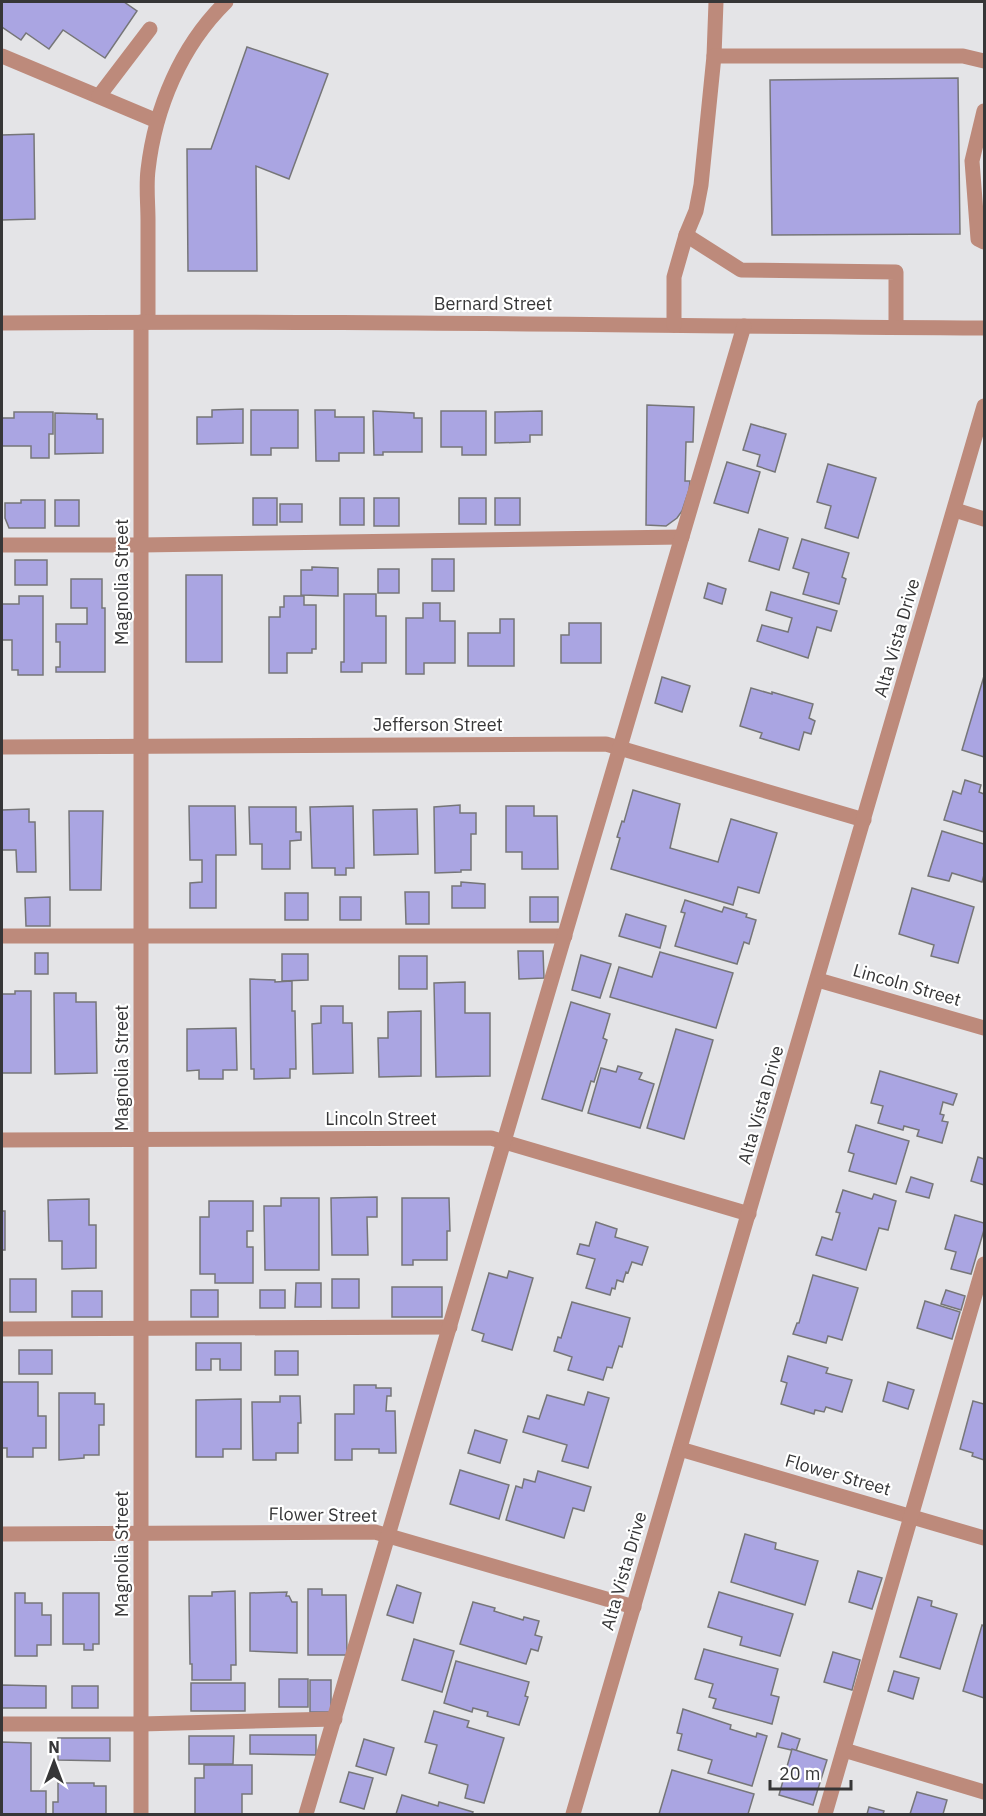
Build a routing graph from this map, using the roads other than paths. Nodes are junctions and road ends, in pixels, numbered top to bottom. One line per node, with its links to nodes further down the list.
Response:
1 (225, 2): 9 (street, Magnolia Street)
2 (716, 2): 5 (street)
3 (150, 29): 7 (street)
4 (2, 56): 7 (street)
5 (714, 56): 6 (street); 10 (street)
6 (984, 61)
7 (99, 96): 9 (street)
8 (984, 111): 11 (street)
9 (157, 121): 12 (street, Magnolia Street)
10 (686, 235): 14 (street); 16 (street)
11 (984, 242)
12 (145, 322): 13 (street, Bernard Street); 14 (street, Bernard Street); 23 (street, Magnolia Street)
13 (2, 323)
14 (674, 325): 15 (street, Bernard Street)
15 (744, 326): 16 (street, Bernard Street); 21 (street)
16 (896, 327): 17 (street, Bernard Street)
17 (984, 328)
18 (984, 406): 19 (street, Alta Vista Drive)
19 (955, 510): 20 (street); 27 (street, Alta Vista Drive)
20 (984, 519)
21 (682, 537): 23 (street); 26 (street)
22 (2, 545): 23 (street)
23 (141, 545): 24 (street, Magnolia Street)
24 (141, 746): 25 (street, Jefferson Street); 26 (street, Jefferson Street); 29 (street, Magnolia Street)
25 (2, 747)
26 (620, 748): 27 (street, Jefferson Street); 30 (street)
27 (864, 820): 31 (street, Alta Vista Drive)
28 (2, 936): 29 (street)
29 (141, 936): 30 (street); 34 (street, Magnolia Street)
30 (565, 936): 35 (street)
31 (818, 980): 32 (street, Lincoln Street); 36 (street, Alta Vista Drive)
32 (984, 1028)
33 (2, 1140): 34 (street, Lincoln Street)
34 (141, 1140): 35 (street, Lincoln Street); 41 (street, Magnolia Street)
35 (504, 1142): 36 (street, Lincoln Street); 39 (street)
36 (749, 1214): 42 (street, Alta Vista Drive)
37 (984, 1264): 38 (street)
38 (982, 1284): 43 (street)
39 (450, 1327): 41 (street); 46 (street)
40 (2, 1329): 41 (street)
41 (141, 1329): 44 (street, Magnolia Street)
42 (680, 1449): 43 (street, Flower Street); 48 (street, Alta Vista Drive)
43 (912, 1517): 47 (street, Flower Street); 52 (street)
44 (141, 1533): 45 (street, Flower Street); 46 (street, Flower Street); 51 (street, Magnolia Street)
45 (2, 1534)
46 (388, 1536): 48 (street, Flower Street); 49 (street)
47 (984, 1538)
48 (634, 1607): 56 (street, Alta Vista Drive)
49 (335, 1719): 51 (street); 55 (street)
50 (2, 1724): 51 (street)
51 (141, 1724): 54 (street, Magnolia Street)
52 (844, 1750): 53 (street); 57 (street)
53 (984, 1792)
54 (141, 1815)
55 (306, 1815)
56 (573, 1815)
57 (825, 1815)

